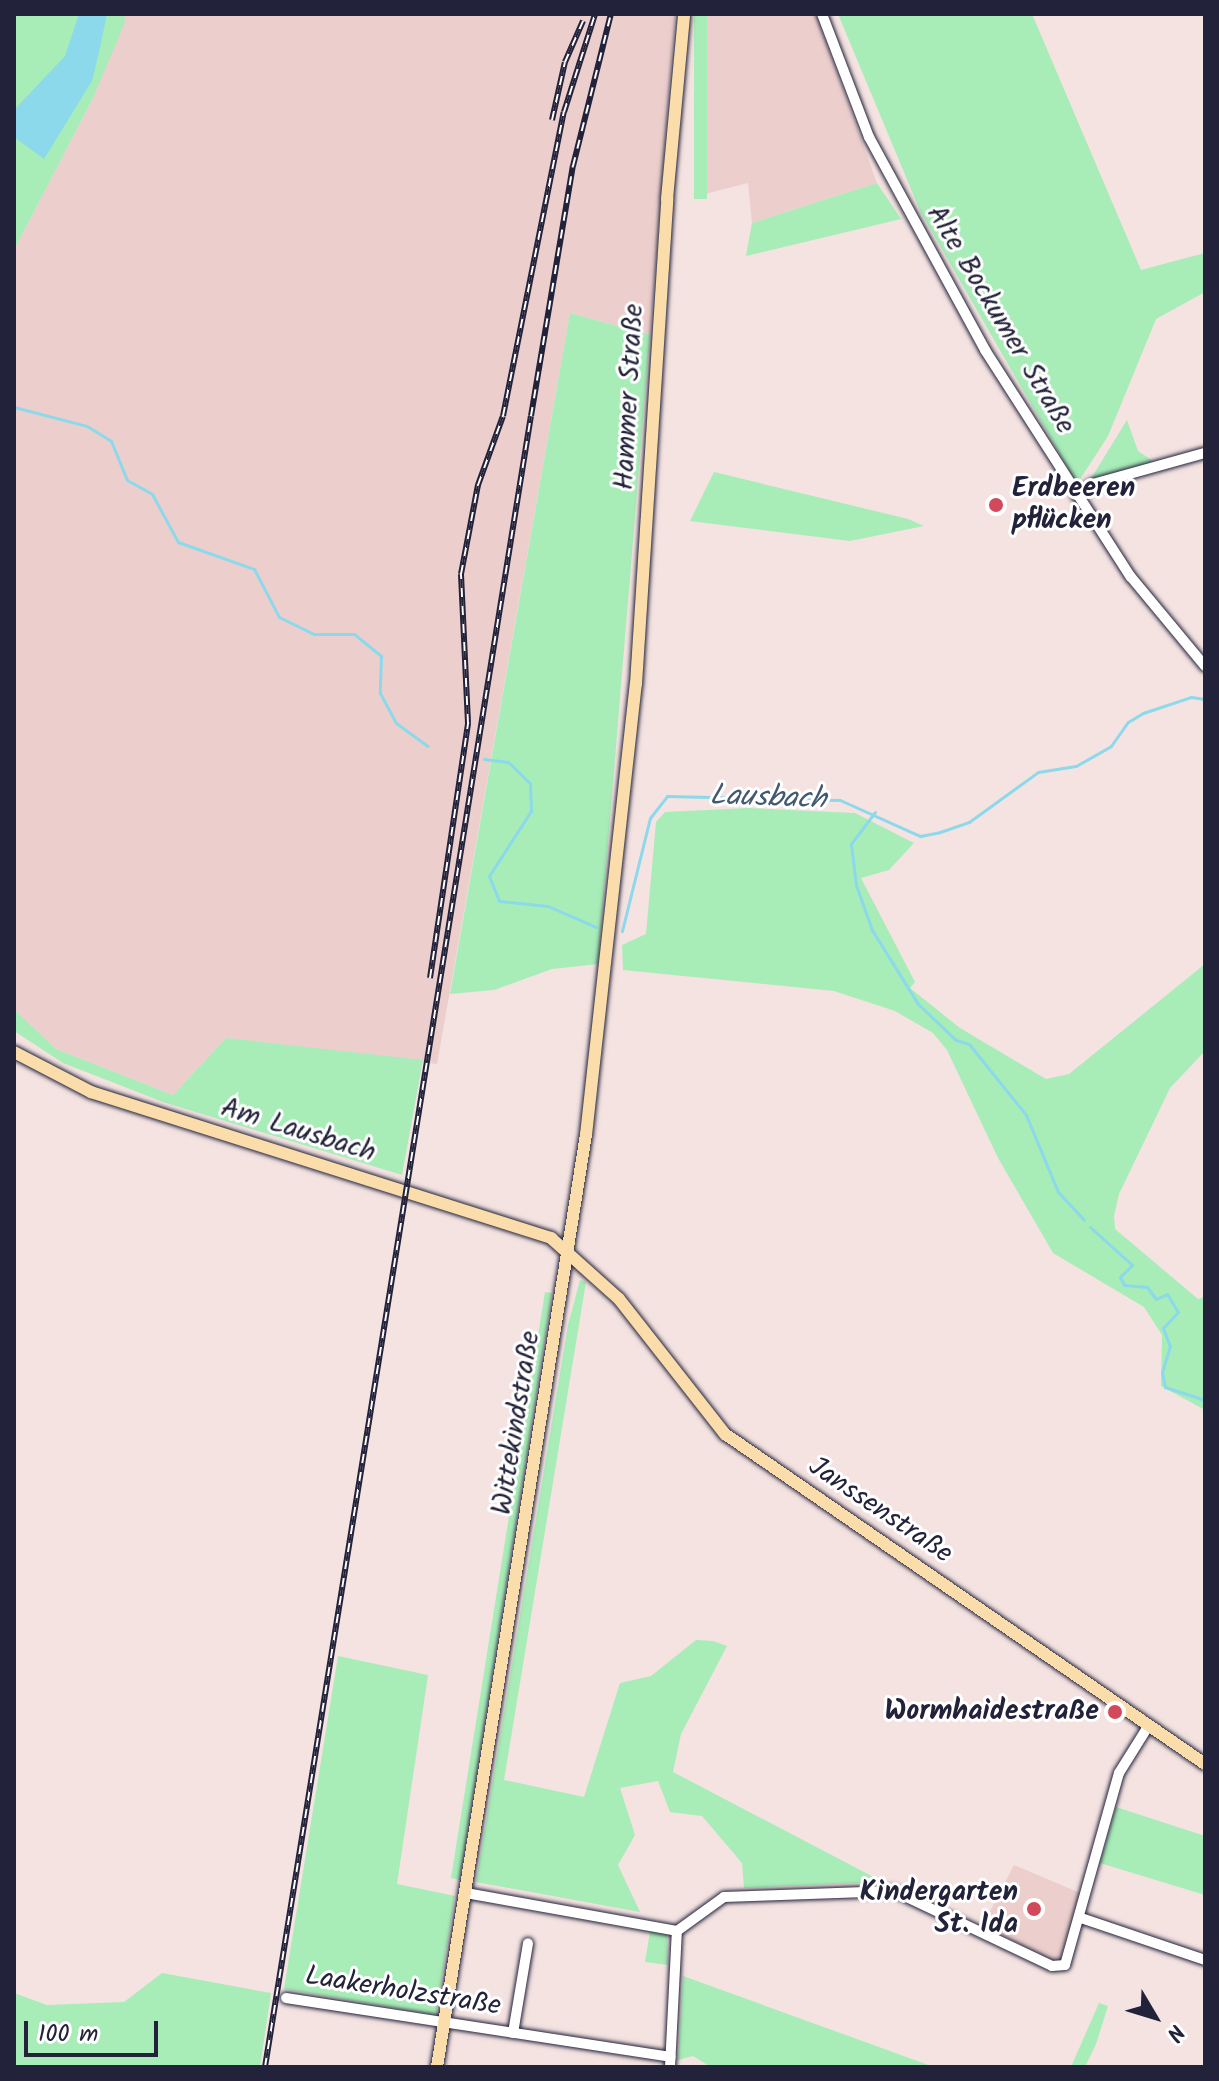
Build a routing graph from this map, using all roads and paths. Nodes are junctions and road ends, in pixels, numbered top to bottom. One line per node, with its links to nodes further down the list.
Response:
1 (684, 14): 6 (main road, Hammer Straße)
2 (822, 14): 4 (street, Alte Bockumer Straße)
3 (1205, 453): 4 (street)
4 (1076, 495): 5 (street, Alte Bockumer Straße)
5 (1205, 666)
6 (625, 784): 8 (main road, Wittekindstraße)
7 (14, 1052): 8 (main road, Am Lausbach)
8 (569, 1253): 9 (main road, Janssenstraße); 11 (main road, Wittekindstraße)
9 (1149, 1725): 10 (main road, Janssenstraße); 12 (street)
10 (1205, 1764)
11 (466, 1893): 13 (street); 17 (main road, Wittekindstraße)
12 (1081, 1918): 13 (street); 15 (street)
13 (677, 1931): 19 (street)
14 (528, 1943): 18 (street, Laakerholzstraße)
15 (1205, 1960)
16 (286, 1998): 17 (street, Laakerholzstraße)
17 (445, 2023): 18 (street, Laakerholzstraße); 20 (main road, Wittekindstraße)
18 (513, 2033): 19 (street, Laakerholzstraße)
19 (670, 2062)
20 (437, 2067)

